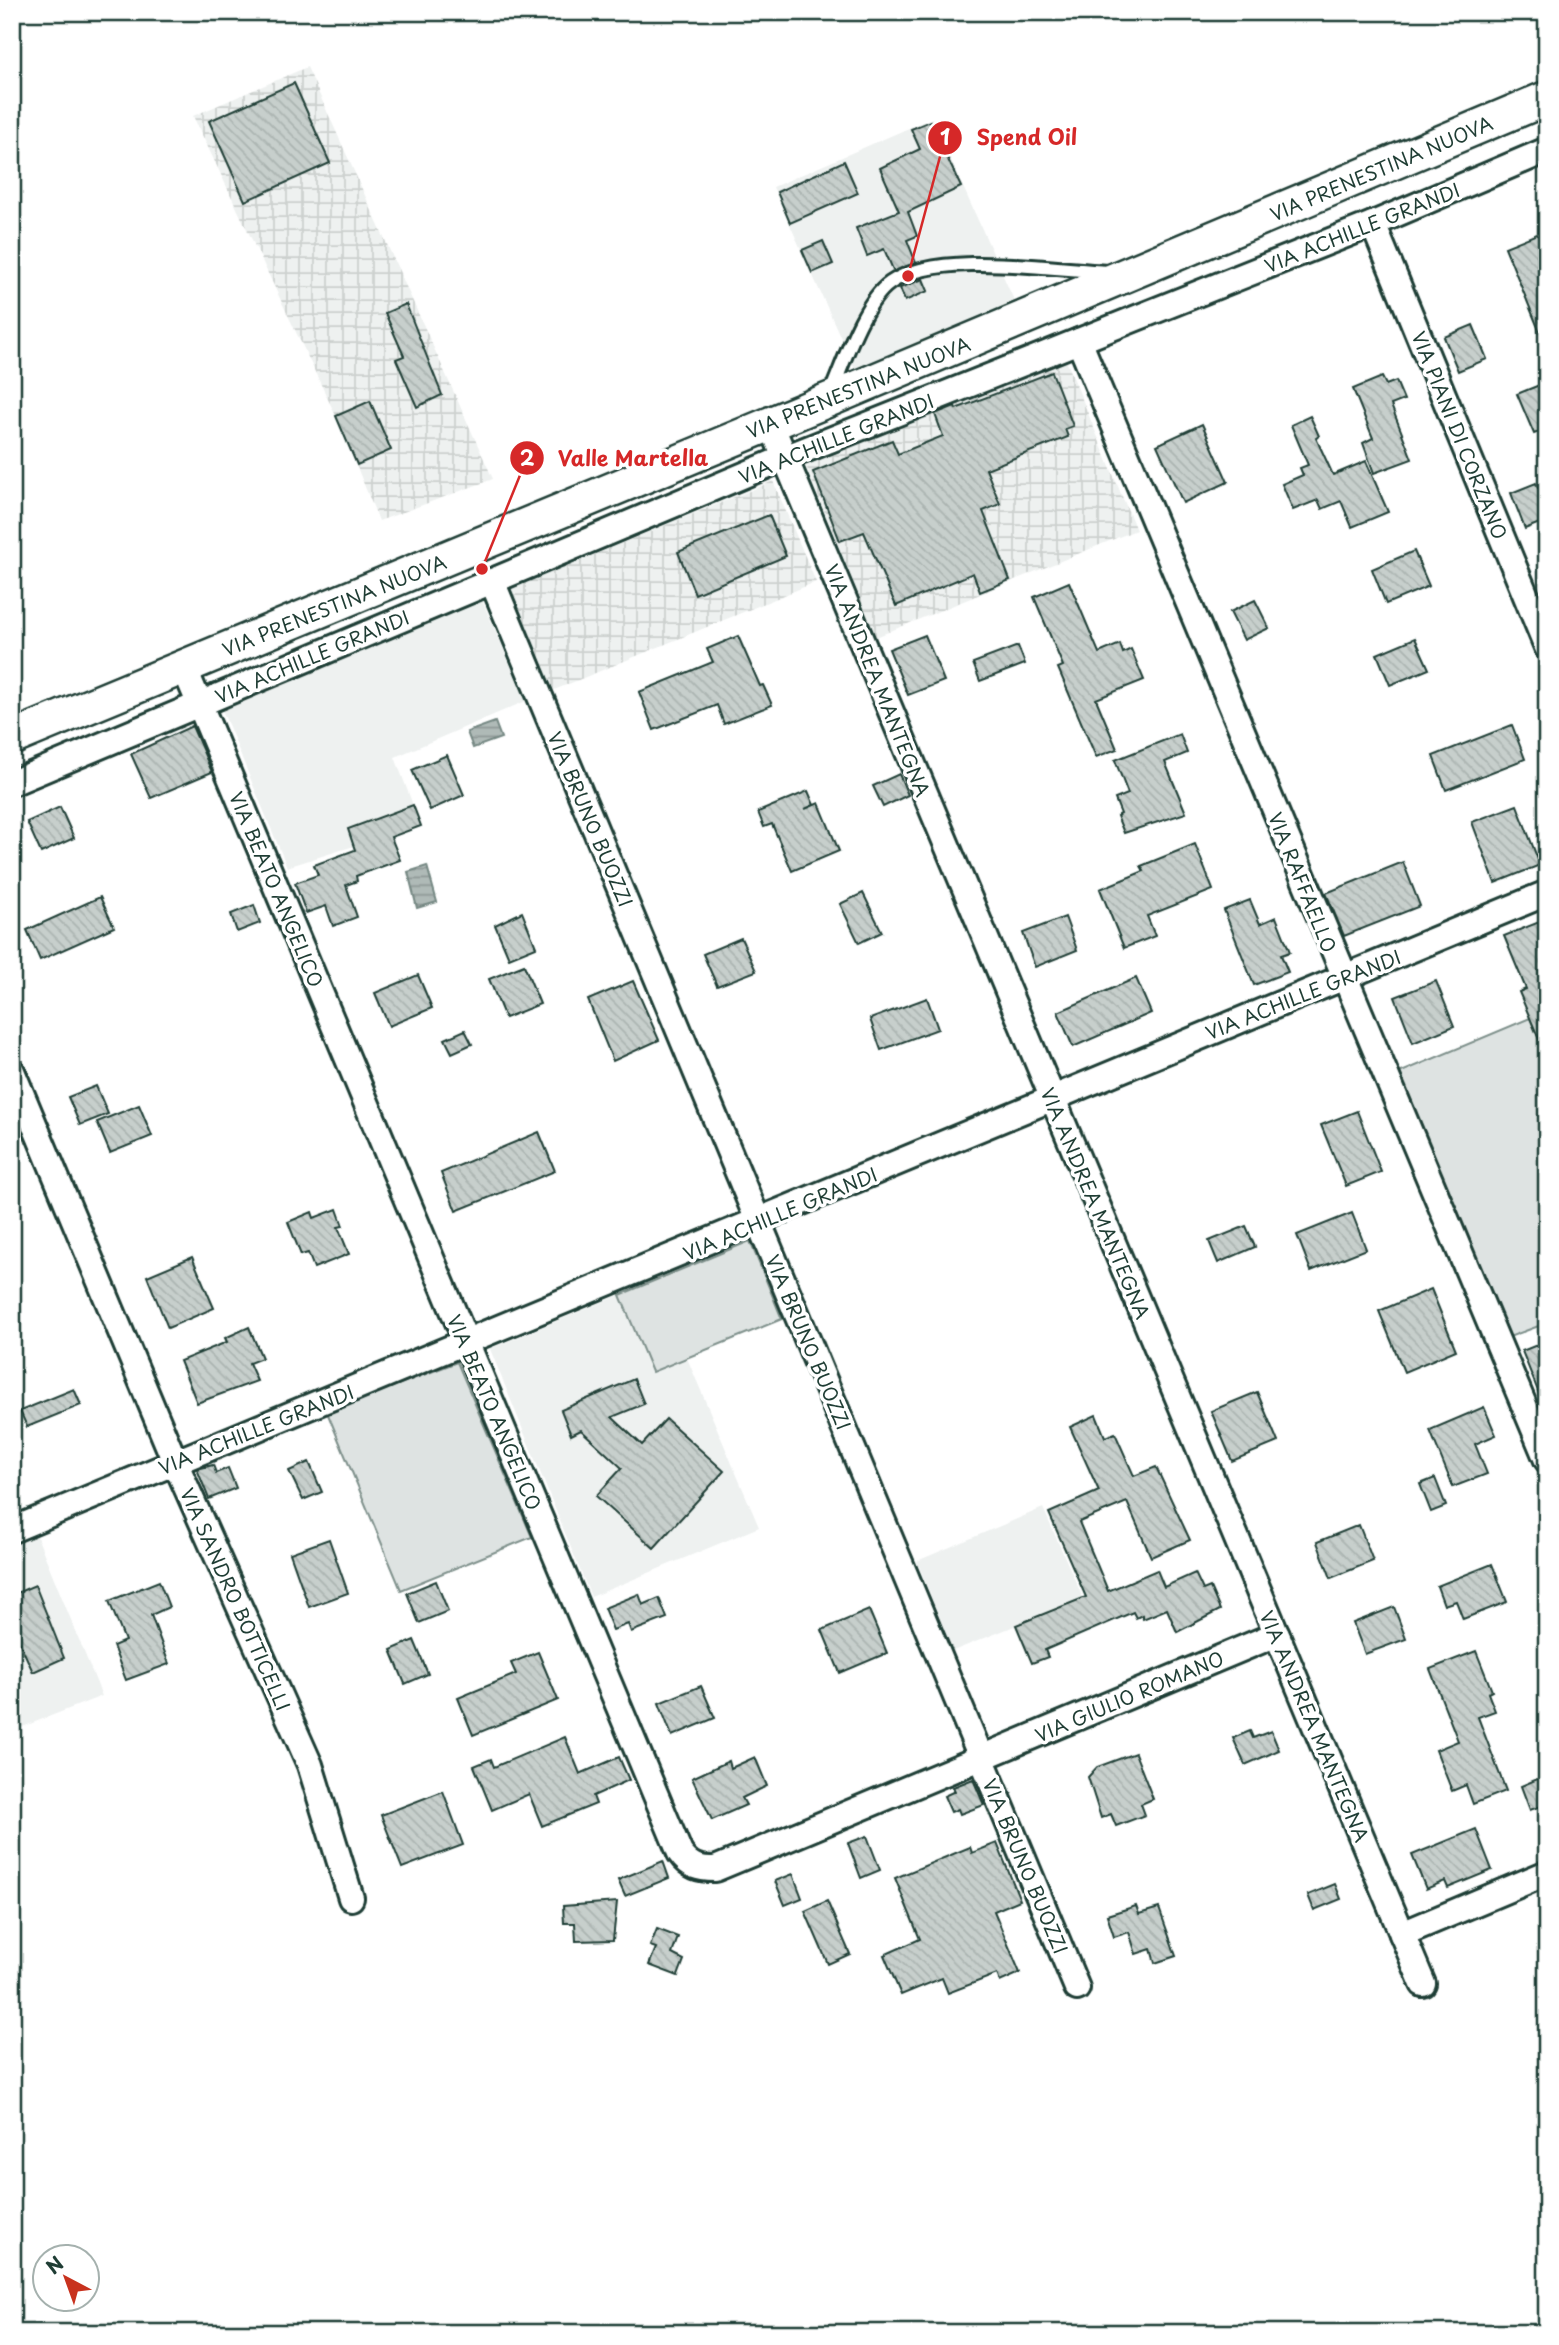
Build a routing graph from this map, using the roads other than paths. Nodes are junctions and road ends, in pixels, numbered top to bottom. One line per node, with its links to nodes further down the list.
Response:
1 (1547, 98): 4 (main road, VIA PRENESTINA NUOVA)
2 (1547, 150): 3 (street, VIA ACHILLE GRANDI)
3 (1373, 224): 5 (street, VIA ACHILLE GRANDI); 12 (street, VIA PIANI DI CORZANO)
4 (1132, 274): 6 (main road, VIA PRENESTINA NUOVA); 8 (lane)
5 (1079, 341): 7 (street, VIA ACHILLE GRANDI); 18 (street, VIA RAFFAELLO)
6 (947, 352): 7 (street); 8 (main road, VIA PRENESTINA NUOVA)
7 (961, 388): 10 (street, VIA ACHILLE GRANDI)
8 (827, 399): 9 (main road, VIA PRENESTINA NUOVA)
9 (770, 422): 10 (street, VIA ANDREA MANTEGNA); 13 (main road, VIA PRENESTINA NUOVA)
10 (787, 457): 11 (street, VIA ACHILLE GRANDI); 20 (street, VIA ANDREA MANTEGNA)
11 (492, 581): 14 (street, VIA ACHILLE GRANDI); 21 (street, VIA BRUNO BUOZZI)
12 (1547, 647)
13 (184, 667): 14 (street, VIA BEATO ANGELICO); 15 (main road, VIA PRENESTINA NUOVA)
14 (199, 703): 16 (street, VIA ACHILLE GRANDI); 22 (street, VIA BEATO ANGELICO)
15 (12, 738)
16 (12, 783)
17 (1547, 893): 18 (street, VIA ACHILLE GRANDI)
18 (1343, 978): 20 (street, VIA ACHILLE GRANDI); 23 (street, VIA RAFFAELLO)
19 (12, 1071): 24 (street, VIA SANDRO BOTTICELLI)
20 (1050, 1097): 21 (street, VIA ACHILLE GRANDI); 26 (street, VIA ANDREA MANTEGNA)
21 (759, 1223): 22 (street, VIA ACHILLE GRANDI); 27 (street, VIA BRUNO BUOZZI)
22 (466, 1343): 24 (street, VIA ACHILLE GRANDI); 27 (street, VIA BEATO ANGELICO)
23 (1547, 1460)
24 (175, 1462): 25 (street, VIA ACHILLE GRANDI); 29 (street, VIA SANDRO BOTTICELLI)
25 (12, 1530)
26 (1277, 1634): 27 (street, VIA GIULIO ROMANO); 30 (street, VIA ANDREA MANTEGNA)
27 (982, 1759): 32 (street, VIA BRUNO BUOZZI)
28 (1547, 1873): 30 (street)
29 (351, 1898)
30 (1402, 1934): 31 (street, VIA ANDREA MANTEGNA)
31 (1423, 1984)
32 (1077, 1988)

